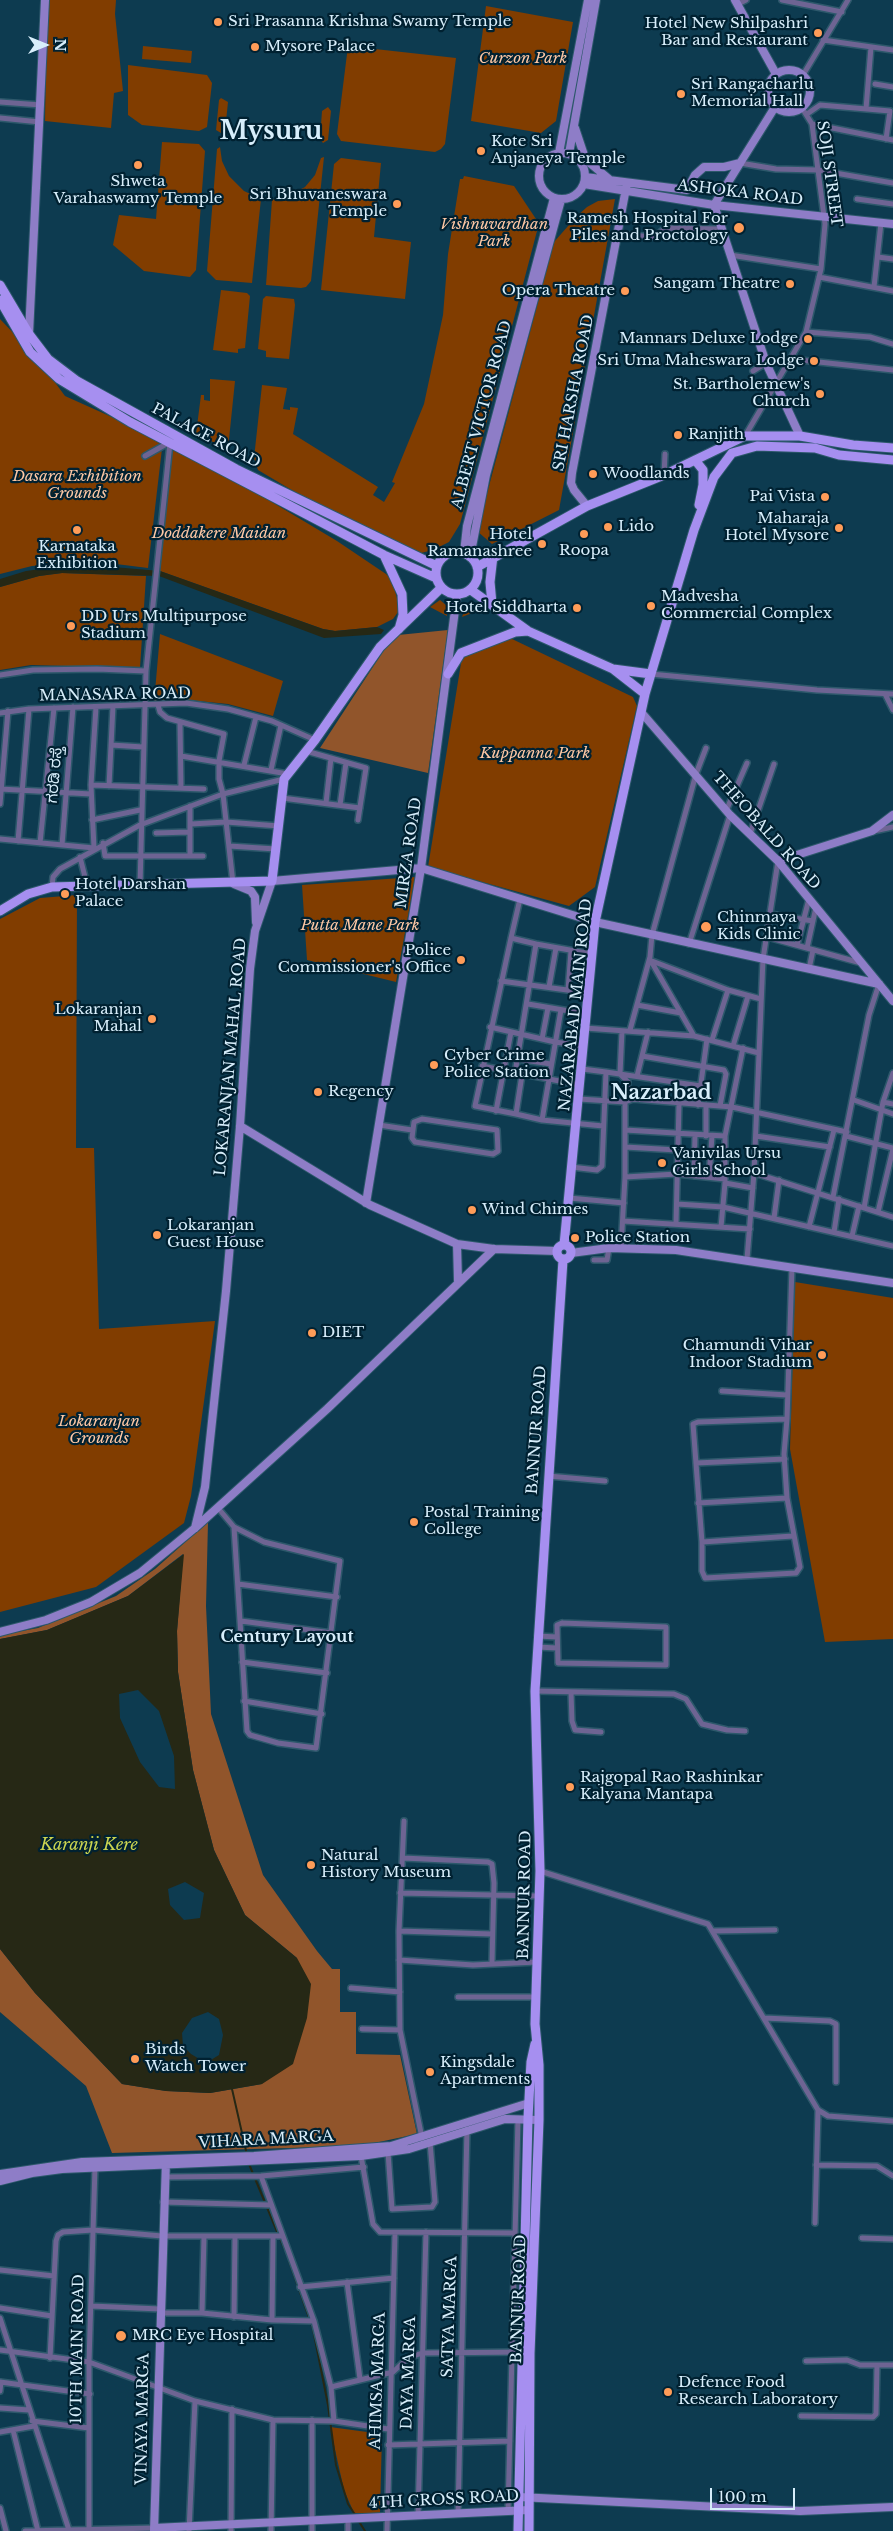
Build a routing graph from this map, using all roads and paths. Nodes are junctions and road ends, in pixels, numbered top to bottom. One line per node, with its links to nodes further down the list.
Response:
1 (45, 0): 17 (street)
2 (588, 0): 27 (street)
3 (596, 0): 23 (street)
4 (746, 0): 7 (street)
5 (782, 0): 8 (street)
6 (848, 0): 8 (street)
7 (736, 2): 12 (street)
8 (842, 12): 9 (street)
9 (823, 40): 10 (street); 13 (street)
10 (871, 47): 11 (street); 19 (street)
11 (893, 50)
12 (776, 74): 13 (street); 18 (street)
13 (803, 75): 20 (street)
14 (875, 84): 15 (street)
15 (893, 87)
16 (0, 102): 17 (street)
17 (41, 105): 22 (street)
18 (775, 107): 20 (street); 29 (street)
19 (866, 109): 20 (street); 25 (street)
20 (805, 111): 24 (street, SOJI STREET)
21 (0, 118): 22 (street)
22 (40, 122): 55 (street)
23 (574, 124): 28 (street); 32 (street)
24 (812, 124): 25 (street); 30 (street, SOJI STREET)
25 (886, 139): 26 (street)
26 (893, 140)
27 (559, 153): 28 (street); 36 (street)
28 (569, 154): 31 (street)
29 (740, 163): 30 (street); 33 (street); 39 (street)
30 (818, 170): 34 (street); 40 (street, SOJI STREET)
31 (584, 180): 32 (street); 35 (street, ASHOKA ROAD); 36 (street)
32 (611, 180): 33 (street)
33 (627, 183): 35 (street, SRI HARSHA ROAD)
34 (893, 183)
35 (626, 192): 39 (street, ASHOKA ROAD); 44 (street, SRI HARSHA ROAD)
36 (557, 199): 74 (street, ALBERT VICTOR ROAD)
37 (857, 199): 38 (street)
38 (893, 204)
39 (714, 205): 40 (street, ASHOKA ROAD); 43 (street)
40 (823, 217): 41 (street, ASHOKA ROAD); 48 (street, SOJI STREET)
41 (881, 223): 42 (street, ASHOKA ROAD); 46 (street)
42 (893, 224)
43 (720, 229): 44 (street); 45 (street)
44 (618, 234): 71 (street, SRI HARSHA ROAD)
45 (729, 255): 48 (street); 58 (street)
46 (878, 256): 47 (street); 51 (street)
47 (893, 259)
48 (821, 268): 49 (street, SOJI STREET)
49 (819, 277): 51 (street); 54 (street, SOJI STREET)
50 (0, 285): 55 (main road, PALACE ROAD)
51 (874, 287): 52 (street)
52 (893, 290)
53 (0, 300): 64 (main road)
54 (806, 332): 56 (street); 57 (street, SOJI STREET)
55 (29, 334): 76 (main road, PALACE ROAD)
56 (893, 344)
57 (791, 359): 59 (street); 61 (street, SOJI STREET)
58 (766, 363): 60 (street); 61 (street)
59 (893, 370)
60 (753, 371)
61 (775, 383): 62 (street, SOJI STREET); 63 (street)
62 (745, 436): 63 (main road); 68 (main road)
63 (800, 436): 65 (main road)
64 (170, 442): 67 (street); 73 (main road); 86 (street)
65 (893, 448)
66 (665, 454): 70 (street)
67 (145, 456)
68 (695, 460): 70 (main road); 72 (main road)
69 (893, 460): 72 (main road)
70 (664, 475): 71 (main road)
71 (587, 506): 75 (main road)
72 (694, 530): 88 (main road)
73 (384, 555): 78 (main road); 83 (main road)
74 (467, 555): 76 (main road); 77 (main road)
75 (493, 556): 77 (main road); 82 (main road)
76 (437, 566): 78 (main road)
77 (477, 567): 80 (main road)
78 (436, 578): 79 (main road)
79 (441, 588): 81 (main road); 83 (main road)
80 (470, 590): 81 (main road); 82 (main road)
81 (457, 595): 87 (street, MIRZA ROAD)
82 (492, 604): 84 (main road)
83 (399, 629): 107 (main road)
84 (528, 631): 85 (main road); 87 (main road)
85 (613, 669): 88 (main road); 90 (main road)
86 (146, 671): 89 (street); 95 (street)
87 (448, 674): 166 (street, MIRZA ROAD)
88 (651, 674): 90 (main road); 91 (street)
89 (0, 675)
90 (645, 694): 102 (main road)
91 (886, 694): 92 (street); 100 (street)
92 (893, 694)
93 (158, 705): 95 (street, MANASARA ROAD); 104 (street, MANASARA ROAD); 105 (street)
94 (114, 706): 95 (street, MANASARA ROAD); 97 (street, MANASARA ROAD); 108 (street)
95 (145, 706): 109 (street)
96 (73, 707): 97 (street, MANASARA ROAD); 98 (street, MANASARA ROAD); 130 (street, ಗರಡಿ ರಸ್ತೆ)
97 (96, 707): 122 (street)
98 (54, 708): 99 (street, MANASARA ROAD); 129 (street)
99 (29, 709): 101 (street, MANASARA ROAD); 128 (street)
100 (893, 710)
101 (8, 711): 103 (street, MANASARA ROAD); 126 (street)
102 (641, 712): 120 (street, THEOBALD ROAD); 179 (main road, NAZARABAD MAIN ROAD)
103 (0, 713)
104 (256, 717): 106 (street, MANASARA ROAD); 118 (street)
105 (180, 723): 112 (street); 114 (street)
106 (282, 725): 107 (street, MANASARA ROAD); 119 (street)
107 (315, 740): 111 (main road)
108 (111, 745): 109 (street); 123 (street)
109 (143, 748): 124 (street)
110 (706, 748): 120 (street)
111 (306, 752): 113 (street); 121 (main road)
112 (181, 756): 114 (street); 125 (street)
113 (331, 758): 115 (street); 134 (street)
114 (219, 761): 118 (street); 132 (street)
115 (346, 763): 136 (street); 138 (street)
116 (747, 763): 140 (street)
117 (774, 764): 152 (street)
118 (244, 765): 119 (street)
119 (271, 770): 121 (street)
120 (696, 774): 140 (street, THEOBALD ROAD); 181 (street)
121 (286, 776): 132 (street); 133 (main road, LOKARANJAN MAHAL ROAD)
122 (90, 785): 123 (street); 131 (street)
123 (109, 786): 124 (street)
124 (141, 788): 125 (street); 139 (street)
125 (180, 788): 127 (street)
126 (1, 789): 128 (street); 135 (street)
127 (204, 789)
128 (22, 791): 129 (street); 154 (street)
129 (46, 791): 130 (street); 155 (street)
130 (66, 793): 131 (street); 156 (street, ಗರಡಿ ರಸ್ತೆ)
131 (91, 794): 142 (street)
132 (223, 794): 137 (street); 144 (street)
133 (282, 798): 134 (street); 147 (main road, LOKARANJAN MAHAL ROAD)
134 (326, 803): 136 (street)
135 (0, 804)
136 (340, 805): 138 (street)
137 (190, 806): 145 (street); 146 (street)
138 (360, 808): 143 (street)
139 (140, 810): 142 (street); 146 (street)
140 (728, 813): 152 (street, THEOBALD ROAD); 185 (street)
141 (893, 815): 149 (street)
142 (92, 820): 159 (street)
143 (358, 820)
144 (226, 822): 145 (street); 147 (street); 158 (street)
145 (191, 824): 150 (street)
146 (140, 825): 157 (street); 161 (street)
147 (279, 826): 160 (main road, LOKARANJAN MAHAL ROAD)
148 (893, 826): 149 (street)
149 (872, 831): 165 (street)
150 (189, 832): 151 (street); 162 (street)
151 (156, 833)
152 (750, 834): 165 (street, THEOBALD ROAD)
153 (0, 839): 154 (street)
154 (18, 841): 155 (street)
155 (40, 843): 156 (street)
156 (62, 844): 159 (street)
157 (103, 844): 159 (street); 161 (street)
158 (229, 846): 160 (street); 168 (street)
159 (94, 848): 164 (street)
160 (276, 849): 167 (main road, LOKARANJAN MAHAL ROAD)
161 (140, 855): 162 (street); 170 (street)
162 (190, 856): 163 (street)
163 (203, 856)
164 (80, 857): 169 (street); 171 (street)
165 (778, 861): 173 (street, THEOBALD ROAD); 176 (street)
166 (421, 868): 167 (street); 172 (street); 259 (street, MIRZA ROAD)
167 (272, 881): 168 (main road); 180 (street, LOKARANJAN MAHAL ROAD)
168 (234, 884): 170 (main road); 180 (street)
169 (87, 885): 170 (main road); 171 (main road)
170 (140, 886)
171 (52, 887): 175 (main road)
172 (520, 899): 179 (street); 183 (street)
173 (809, 899): 174 (street, THEOBALD ROAD); 177 (street)
174 (816, 907): 178 (street); 193 (street, THEOBALD ROAD)
175 (0, 911)
176 (770, 914): 177 (street); 182 (street)
177 (804, 920): 178 (street); 186 (street)
178 (813, 921): 188 (street)
179 (595, 922): 181 (street); 190 (main road, NAZARABAD MAIN ROAD)
180 (255, 931): 261 (street, LOKARANJAN MAHAL ROAD)
181 (652, 935): 185 (street); 191 (street)
182 (767, 936): 186 (street); 192 (street)
183 (511, 938): 184 (street); 195 (street)
184 (536, 944): 187 (street); 197 (street)
185 (689, 944): 192 (street)
186 (797, 945): 188 (street)
187 (556, 948): 189 (street); 198 (street)
188 (810, 949): 193 (street); 194 (street)
189 (571, 950): 190 (street); 199 (street)
190 (592, 954): 201 (main road, NAZARABAD MAIN ROAD)
191 (651, 959): 200 (street); 206 (street); 209 (street)
192 (763, 960): 194 (street); 203 (street)
193 (862, 963): 196 (street, THEOBALD ROAD)
194 (809, 969): 196 (street)
195 (501, 981): 197 (street); 211 (street)
196 (879, 984): 204 (street, THEOBALD ROAD); 243 (street)
197 (530, 985): 198 (street); 205 (street)
198 (549, 987): 199 (street)
199 (568, 990): 201 (street)
200 (728, 990): 202 (street); 220 (street)
201 (588, 992): 210 (main road, NAZARABAD MAIN ROAD)
202 (748, 996): 203 (street); 223 (street)
203 (761, 999): 225 (street)
204 (893, 1001)
205 (528, 1004): 207 (street); 217 (street)
206 (637, 1005): 209 (street); 213 (street)
207 (548, 1008): 208 (street); 219 (street)
208 (561, 1010): 210 (street); 221 (street)
209 (681, 1013): 218 (street)
210 (586, 1014): 212 (main road, NAZARABAD MAIN ROAD)
211 (490, 1028): 215 (street); 229 (street)
212 (585, 1028): 214 (street); 222 (main road, NAZARABAD MAIN ROAD)
213 (630, 1030): 214 (street); 216 (street)
214 (622, 1031): 236 (street)
215 (511, 1032): 217 (street); 232 (street)
216 (648, 1032): 218 (street); 226 (street)
217 (522, 1034): 219 (street); 227 (street)
218 (694, 1036): 220 (street)
219 (542, 1039): 221 (street)
220 (709, 1039): 223 (street); 230 (street)
221 (555, 1042): 222 (street); 228 (street)
222 (584, 1046): 231 (main road, NAZARABAD MAIN ROAD)
223 (733, 1046): 224 (street)
224 (743, 1048): 225 (street); 252 (street)
225 (759, 1053): 255 (street)
226 (642, 1056): 230 (street); 237 (street)
227 (518, 1059): 228 (street); 234 (street)
228 (551, 1064): 239 (street)
229 (482, 1066): 232 (street); 253 (street)
230 (703, 1066): 241 (street); 251 (street)
231 (582, 1068): 233 (street); 240 (main road, NAZARABAD MAIN ROAD)
232 (504, 1070): 234 (street); 253 (street)
233 (606, 1072): 236 (street); 244 (street)
234 (515, 1073): 235 (street)
235 (522, 1074): 239 (street); 256 (street)
236 (620, 1074): 237 (street); 245 (street)
237 (637, 1076): 241 (street)
238 (892, 1076): 246 (street)
239 (548, 1080): 240 (street); 258 (street)
240 (580, 1085): 242 (main road, NAZARABAD MAIN ROAD)
241 (701, 1086): 249 (street)
242 (579, 1099): 244 (street); 260 (main road, NAZARABAD MAIN ROAD)
243 (854, 1100): 254 (street); 266 (street)
244 (604, 1101): 245 (street); 262 (street)
245 (625, 1102): 247 (street); 264 (street)
246 (883, 1102): 248 (street); 254 (street)
247 (679, 1104): 249 (street); 267 (street)
248 (893, 1104)
249 (698, 1105): 250 (street)
250 (706, 1106): 251 (street); 269 (street)
251 (720, 1106): 252 (street)
252 (732, 1107): 255 (street); 270 (street)
253 (496, 1111): 256 (street)
254 (882, 1111): 257 (street); 272 (street)
255 (757, 1113): 265 (street); 271 (street)
256 (516, 1114): 258 (street)
257 (893, 1114)
258 (542, 1120): 260 (street)
259 (378, 1125): 263 (street); 289 (street, MIRZA ROAD)
260 (577, 1125): 262 (street); 277 (main road, NAZARABAD MAIN ROAD)
261 (240, 1126): 289 (street); 330 (street, LOKARANJAN MAHAL ROAD)
262 (603, 1126): 277 (street)
263 (412, 1130): 263 (street)
264 (625, 1130): 267 (street); 273 (street)
265 (834, 1130): 266 (street); 274 (street)
266 (847, 1134): 272 (street); 288 (street)
267 (678, 1135): 268 (street); 276 (street)
268 (695, 1135): 269 (street); 280 (street)
269 (709, 1136): 270 (street); 282 (street)
270 (725, 1136): 284 (street)
271 (756, 1136): 274 (street); 278 (street)
272 (877, 1144): 275 (street); 293 (street)
273 (626, 1147): 276 (street); 281 (street)
274 (830, 1147): 286 (street)
275 (893, 1149): 294 (street)
276 (677, 1150): 279 (street)
277 (571, 1168): 287 (main road, NAZARABAD MAIN ROAD)
278 (754, 1173): 283 (street); 285 (street)
279 (677, 1174): 280 (street); 281 (street); 291 (street)
280 (694, 1176): 282 (street)
281 (625, 1177): 290 (street)
282 (709, 1177): 284 (street)
283 (779, 1180): 286 (street); 297 (street)
284 (725, 1181): 285 (street); 292 (street)
285 (753, 1188): 295 (street)
286 (819, 1192): 288 (street); 300 (street)
287 (569, 1198): 290 (street); 306 (main road, NAZARABAD MAIN ROAD)
288 (836, 1198): 293 (street); 303 (street)
289 (366, 1202): 305 (street)
290 (624, 1203): 298 (street)
291 (677, 1204): 292 (street); 299 (street)
292 (723, 1207): 295 (street); 301 (street)
293 (862, 1207): 294 (street); 304 (street)
294 (878, 1212): 296 (street)
295 (751, 1213): 297 (street); 302 (street)
296 (893, 1217)
297 (774, 1218): 300 (street)
298 (623, 1222): 299 (street); 310 (street)
299 (676, 1224): 301 (street)
300 (809, 1226): 303 (street)
301 (721, 1227): 302 (street)
302 (750, 1229): 313 (street)
303 (834, 1232): 304 (street)
304 (852, 1236): 307 (street)
305 (457, 1244): 308 (street); 317 (street)
306 (564, 1244): 311 (main road); 312 (main road)
307 (893, 1246)
308 (494, 1248): 311 (street); 317 (street)
309 (609, 1248): 310 (street); 312 (street); 315 (street)
310 (622, 1248): 313 (street)
311 (556, 1252): 314 (main road)
312 (571, 1253): 314 (main road)
313 (747, 1259): 316 (street)
314 (563, 1260): 324 (main road, BANNUR ROAD)
315 (594, 1260)
316 (792, 1266): 318 (street); 320 (street)
317 (458, 1281): 328 (street)
318 (893, 1283)
319 (722, 1391): 320 (street)
320 (788, 1395): 321 (street)
321 (787, 1419): 322 (street); 323 (street)
322 (785, 1459): 323 (street); 326 (street)
323 (696, 1463): 327 (street)
324 (548, 1476): 325 (street); 338 (main road, BANNUR ROAD)
325 (605, 1481)
326 (787, 1498): 327 (street); 331 (street)
327 (698, 1503): 332 (street)
328 (218, 1508): 329 (street); 330 (street)
329 (234, 1527): 333 (street); 334 (street)
330 (195, 1528): 336 (street)
331 (794, 1536): 332 (street); 332 (street)
332 (702, 1542)
333 (238, 1584): 334 (street); 335 (street)
334 (337, 1597): 337 (street)
335 (241, 1621): 337 (street); 342 (street)
336 (0, 1632)
337 (332, 1633): 343 (street)
338 (536, 1636): 339 (street); 340 (main road, BANNUR ROAD)
339 (557, 1637): 341 (street); 341 (street)
340 (536, 1647): 341 (street); 344 (main road, BANNUR ROAD)
341 (556, 1648)
342 (242, 1662): 343 (street); 346 (street)
343 (327, 1673): 347 (street)
344 (534, 1691): 345 (street); 352 (main road, BANNUR ROAD)
345 (571, 1692): 348 (street); 349 (street)
346 (244, 1701): 347 (street); 347 (street)
347 (322, 1714)
348 (745, 1731)
349 (601, 1732)
350 (404, 1821): 351 (street)
351 (402, 1858): 353 (street); 354 (street)
352 (540, 1870): 355 (main road, BANNUR ROAD); 358 (street)
353 (400, 1893): 354 (street); 357 (street)
354 (493, 1896): 355 (street); 359 (street)
355 (538, 1896): 362 (main road, BANNUR ROAD)
356 (775, 1930): 358 (street)
357 (399, 1931): 359 (street); 360 (street)
358 (713, 1931): 367 (street)
359 (492, 1934): 361 (street)
360 (399, 1960): 361 (street); 364 (street)
361 (492, 1962): 362 (street)
362 (538, 1962): 366 (main road, BANNUR ROAD)
363 (351, 1988): 364 (street)
364 (400, 1992): 369 (street)
365 (458, 1997): 366 (street)
366 (536, 1997): 370 (main road, BANNUR ROAD)
367 (764, 2018): 371 (street); 373 (street)
368 (362, 2029): 369 (street)
369 (400, 2030): 379 (street)
370 (536, 2041): 372 (main road); 376 (main road, BANNUR ROAD)
371 (836, 2082)
372 (528, 2103): 374 (main road); 378 (street, VIHARA MARGA)
373 (818, 2110): 377 (street); 384 (street)
374 (528, 2118): 375 (street, VIHARA MARGA); 376 (street, VIHARA MARGA); 423 (main road)
375 (518, 2119): 378 (street, VIHARA MARGA); 399 (street)
376 (539, 2120): 457 (main road, BANNUR ROAD)
377 (893, 2121)
378 (467, 2126): 379 (street, VIHARA MARGA); 396 (street, SATYA MARGA)
379 (425, 2141): 380 (street, VIHARA MARGA); 380 (street); 382 (street, VIHARA MARGA)
380 (388, 2152): 381 (street, VIHARA MARGA)
381 (362, 2156): 382 (street, VIHARA MARGA); 386 (street)
382 (254, 2158): 383 (street, VIHARA MARGA)
383 (166, 2162): 385 (street, VIHARA MARGA); 387 (street, VIHARA MARGA); 388 (street, VINAYA MARGA)
384 (816, 2165): 390 (street); 394 (street)
385 (95, 2167): 391 (street, VIHARA MARGA); 395 (street, 10TH MAIN ROAD)
386 (364, 2167): 389 (street); 398 (street)
387 (0, 2174)
388 (165, 2176): 389 (street); 392 (street, VINAYA MARGA)
389 (259, 2176): 393 (street)
390 (893, 2176)
391 (0, 2180)
392 (163, 2202): 393 (street); 400 (street, VINAYA MARGA)
393 (267, 2205): 403 (street)
394 (815, 2223)
395 (93, 2230): 400 (street); 407 (street); 411 (street, 10TH MAIN ROAD)
396 (466, 2231): 397 (street); 399 (street); 425 (street, SATYA MARGA)
397 (426, 2232): 398 (street); 424 (street, DAYA MARGA)
398 (395, 2233): 408 (street, AHIMSA MARGA)
399 (514, 2233): 422 (street)
400 (162, 2236): 401 (street); 413 (street, VINAYA MARGA)
401 (204, 2237): 402 (street); 414 (street)
402 (235, 2237): 403 (street); 416 (street)
403 (277, 2237): 410 (street); 418 (street)
404 (862, 2238): 405 (street)
405 (893, 2239)
406 (0, 2270): 407 (street)
407 (54, 2276): 415 (street)
408 (394, 2278): 409 (street); 431 (street, AHIMSA MARGA)
409 (347, 2282): 410 (street); 432 (street)
410 (300, 2288): 419 (street)
411 (91, 2306): 413 (street); 428 (street, 10TH MAIN ROAD)
412 (0, 2308): 415 (street)
413 (160, 2311): 414 (street); 436 (street, VINAYA MARGA)
414 (202, 2314): 416 (street)
415 (52, 2316): 426 (street)
416 (234, 2317): 418 (street)
417 (0, 2318): 421 (street)
418 (272, 2320): 419 (street)
419 (311, 2322): 435 (street)
420 (0, 2350): 421 (street)
421 (11, 2352): 426 (street); 434 (street)
422 (512, 2352): 423 (street); 425 (street); 452 (street)
423 (523, 2352): 456 (main road)
424 (422, 2353): 425 (street); 431 (street); 453 (street, DAYA MARGA)
425 (460, 2354): 454 (street, SATYA MARGA)
426 (50, 2358): 428 (street)
427 (806, 2361): 429 (street)
428 (89, 2362): 436 (street); 438 (street, 10TH MAIN ROAD)
429 (877, 2365): 430 (street); 443 (street)
430 (893, 2365)
431 (393, 2372): 432 (street); 449 (street, AHIMSA MARGA)
432 (360, 2379): 435 (street)
433 (0, 2382): 434 (street); 437 (street)
434 (21, 2385): 438 (street); 442 (street)
435 (331, 2387): 446 (street)
436 (157, 2388): 439 (street); 470 (street, VINAYA MARGA)
437 (0, 2391)
438 (90, 2394): 448 (street, 10TH MAIN ROAD)
439 (195, 2400): 441 (street); 471 (street)
440 (0, 2408): 442 (street)
441 (232, 2409): 444 (street); 469 (street)
442 (29, 2410): 447 (street)
443 (801, 2416)
444 (273, 2420): 445 (street); 468 (street)
445 (312, 2420): 446 (street); 467 (street)
446 (332, 2421): 449 (street)
447 (33, 2424): 448 (street); 450 (street); 473 (street)
448 (89, 2428): 474 (street, 10TH MAIN ROAD)
449 (388, 2429): 455 (street, AHIMSA MARGA)
450 (12, 2430): 451 (street); 472 (street)
451 (0, 2432)
452 (510, 2441): 454 (street); 462 (street)
453 (420, 2442): 454 (street); 455 (street); 464 (street, DAYA MARGA)
454 (459, 2442): 463 (street, SATYA MARGA)
455 (388, 2445): 465 (street, AHIMSA MARGA)
456 (519, 2497): 457 (street); 460 (main road)
457 (530, 2497): 458 (street); 461 (main road, BANNUR ROAD)
458 (893, 2507)
459 (0, 2508): 475 (street)
460 (519, 2510): 461 (street, 4TH CROSS ROAD); 462 (street, 4TH CROSS ROAD); 481 (main road)
461 (529, 2510): 482 (main road, BANNUR ROAD)
462 (508, 2511): 463 (street, 4TH CROSS ROAD)
463 (458, 2513): 464 (street, 4TH CROSS ROAD)
464 (418, 2516): 465 (street, 4TH CROSS ROAD)
465 (388, 2517): 466 (street, 4TH CROSS ROAD); 480 (street, AHIMSA MARGA)
466 (354, 2518): 467 (street, 4TH CROSS ROAD); 479 (street)
467 (312, 2520): 468 (street, 4TH CROSS ROAD); 478 (street)
468 (272, 2522): 469 (street, 4TH CROSS ROAD); 477 (street)
469 (232, 2528): 471 (street, 4TH CROSS ROAD)
470 (154, 2529): 471 (street, 4TH CROSS ROAD); 474 (street)
471 (190, 2529)
472 (38, 2530): 473 (street); 476 (street)
473 (69, 2530): 474 (street)
474 (89, 2530)
475 (6, 2531)
476 (25, 2531)
477 (271, 2531)
478 (312, 2531)
479 (348, 2531)
480 (387, 2531)
481 (518, 2531)
482 (528, 2531)

